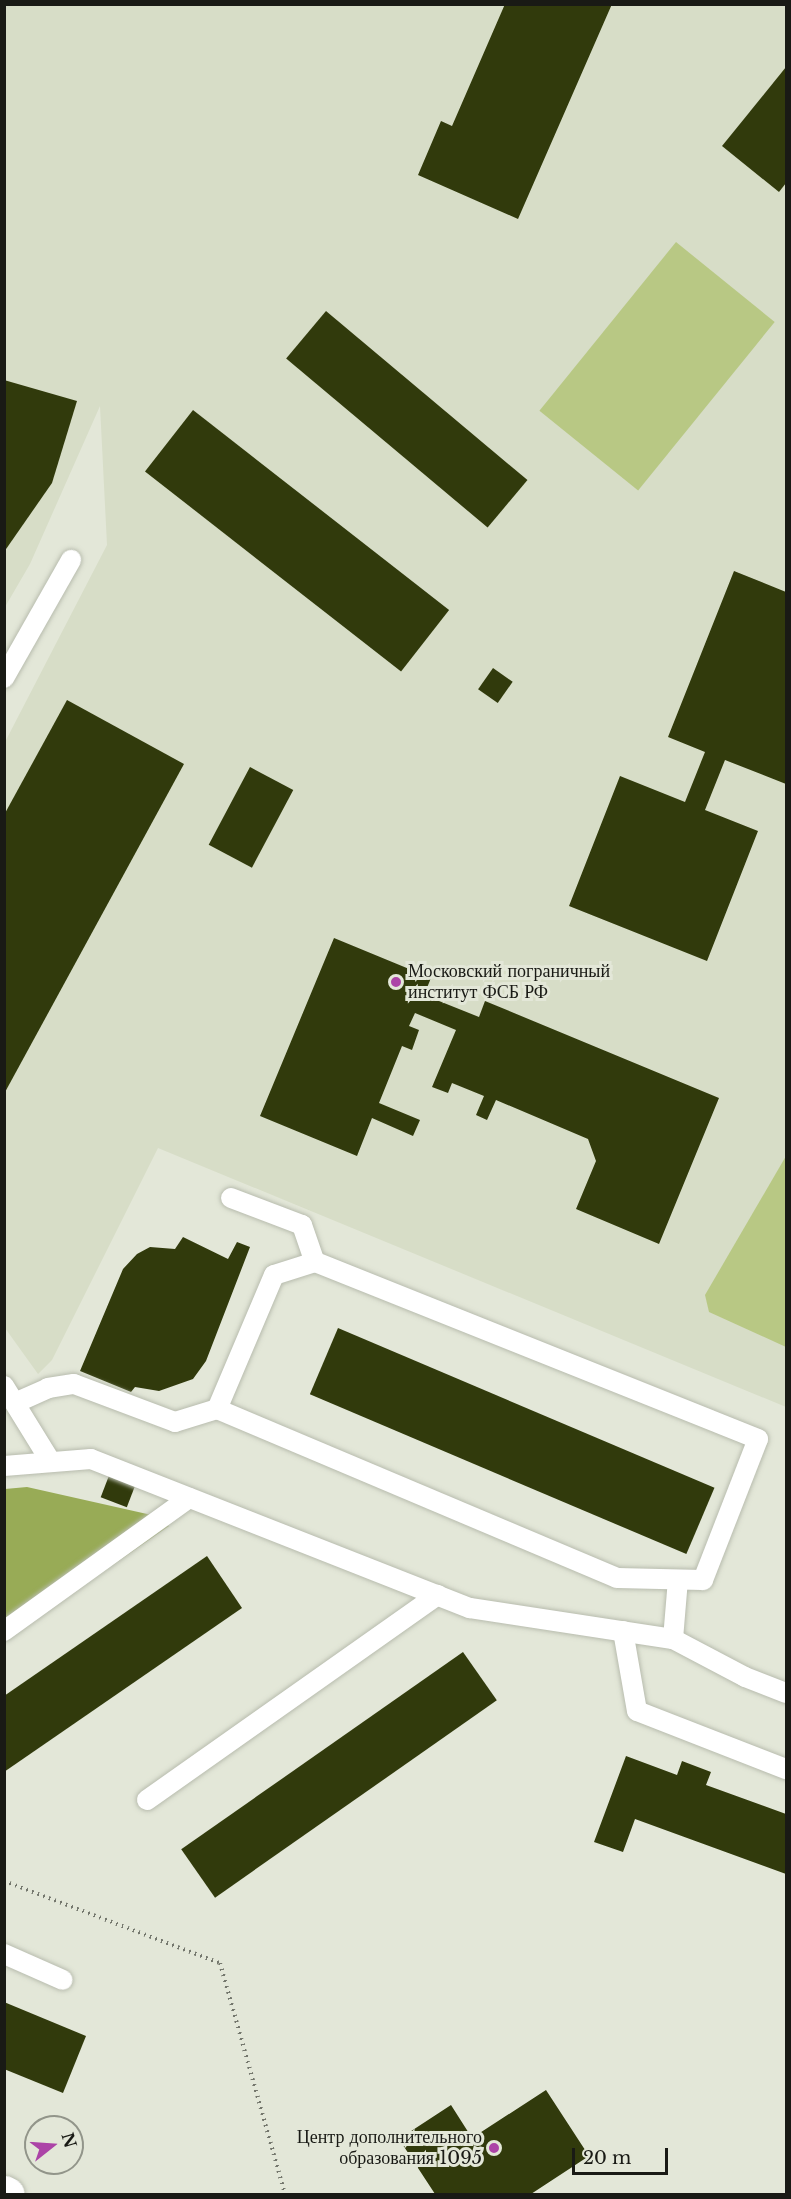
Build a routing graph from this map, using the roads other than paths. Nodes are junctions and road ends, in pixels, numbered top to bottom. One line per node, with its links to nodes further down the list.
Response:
1 (71, 560): 2 (lane)
2 (4, 678)
3 (231, 1198): 4 (lane)
4 (315, 1262): 7 (lane); 11 (lane)
5 (4, 1386): 6 (lane)
6 (15, 1403): 7 (lane); 8 (lane)
7 (218, 1409): 11 (lane)
8 (51, 1462): 9 (lane); 10 (lane)
9 (4, 1466)
10 (189, 1498): 12 (lane); 13 (lane)
11 (678, 1580): 15 (lane)
12 (438, 1595): 14 (lane); 18 (lane)
13 (4, 1631)
14 (623, 1631): 15 (lane); 17 (lane)
15 (673, 1639): 16 (lane)
16 (786, 1693)
17 (786, 1769)
18 (147, 1800)
19 (4, 1954): 20 (lane)
20 (63, 1980)

